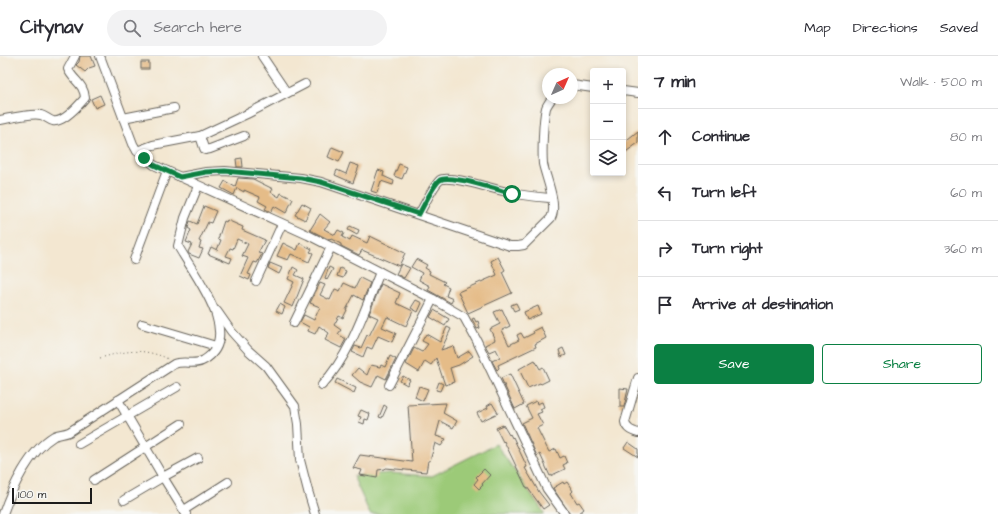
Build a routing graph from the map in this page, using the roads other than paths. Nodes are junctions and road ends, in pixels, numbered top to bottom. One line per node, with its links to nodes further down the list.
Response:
1 (75, 56): 13 (street)
2 (100, 56): 12 (street)
3 (262, 56): 8 (street)
4 (305, 84): 8 (street)
5 (578, 86): 6 (street)
6 (590, 88)
7 (626, 91): 9 (street)
8 (287, 93): 14 (street)
9 (638, 93)
10 (548, 104): 20 (street)
11 (174, 108): 12 (street)
12 (123, 118): 16 (street)
13 (0, 120)
14 (200, 136): 15 (street); 16 (street)
15 (244, 136)
16 (137, 151): 17 (street)
17 (167, 171): 18 (street); 24 (street)
18 (180, 177): 19 (street); 21 (street)
19 (198, 186): 22 (street); 28 (street)
20 (551, 198): 21 (street); 21 (street)
21 (419, 214)
22 (282, 224): 23 (street); 26 (street)
23 (331, 248): 25 (street); 29 (street)
24 (134, 260)
25 (380, 272): 27 (street); 34 (street)
26 (256, 281)
27 (433, 299): 33 (street); 50 (street)
28 (210, 302): 31 (street); 49 (street)
29 (294, 323)
30 (142, 324): 31 (street)
31 (216, 346): 36 (street)
32 (638, 378): 39 (street)
33 (389, 384)
34 (322, 385)
35 (177, 387): 37 (street)
36 (118, 400): 37 (street); 48 (street)
37 (127, 415): 40 (street); 41 (street)
38 (181, 424): 41 (street)
39 (638, 433)
40 (79, 444)
41 (146, 447): 43 (street); 44 (street)
42 (198, 458): 43 (street)
43 (163, 477): 46 (street); 47 (street)
44 (94, 480)
45 (228, 482): 47 (street)
46 (124, 500)
47 (185, 512)
48 (3, 514)
49 (315, 514)
50 (565, 514)

